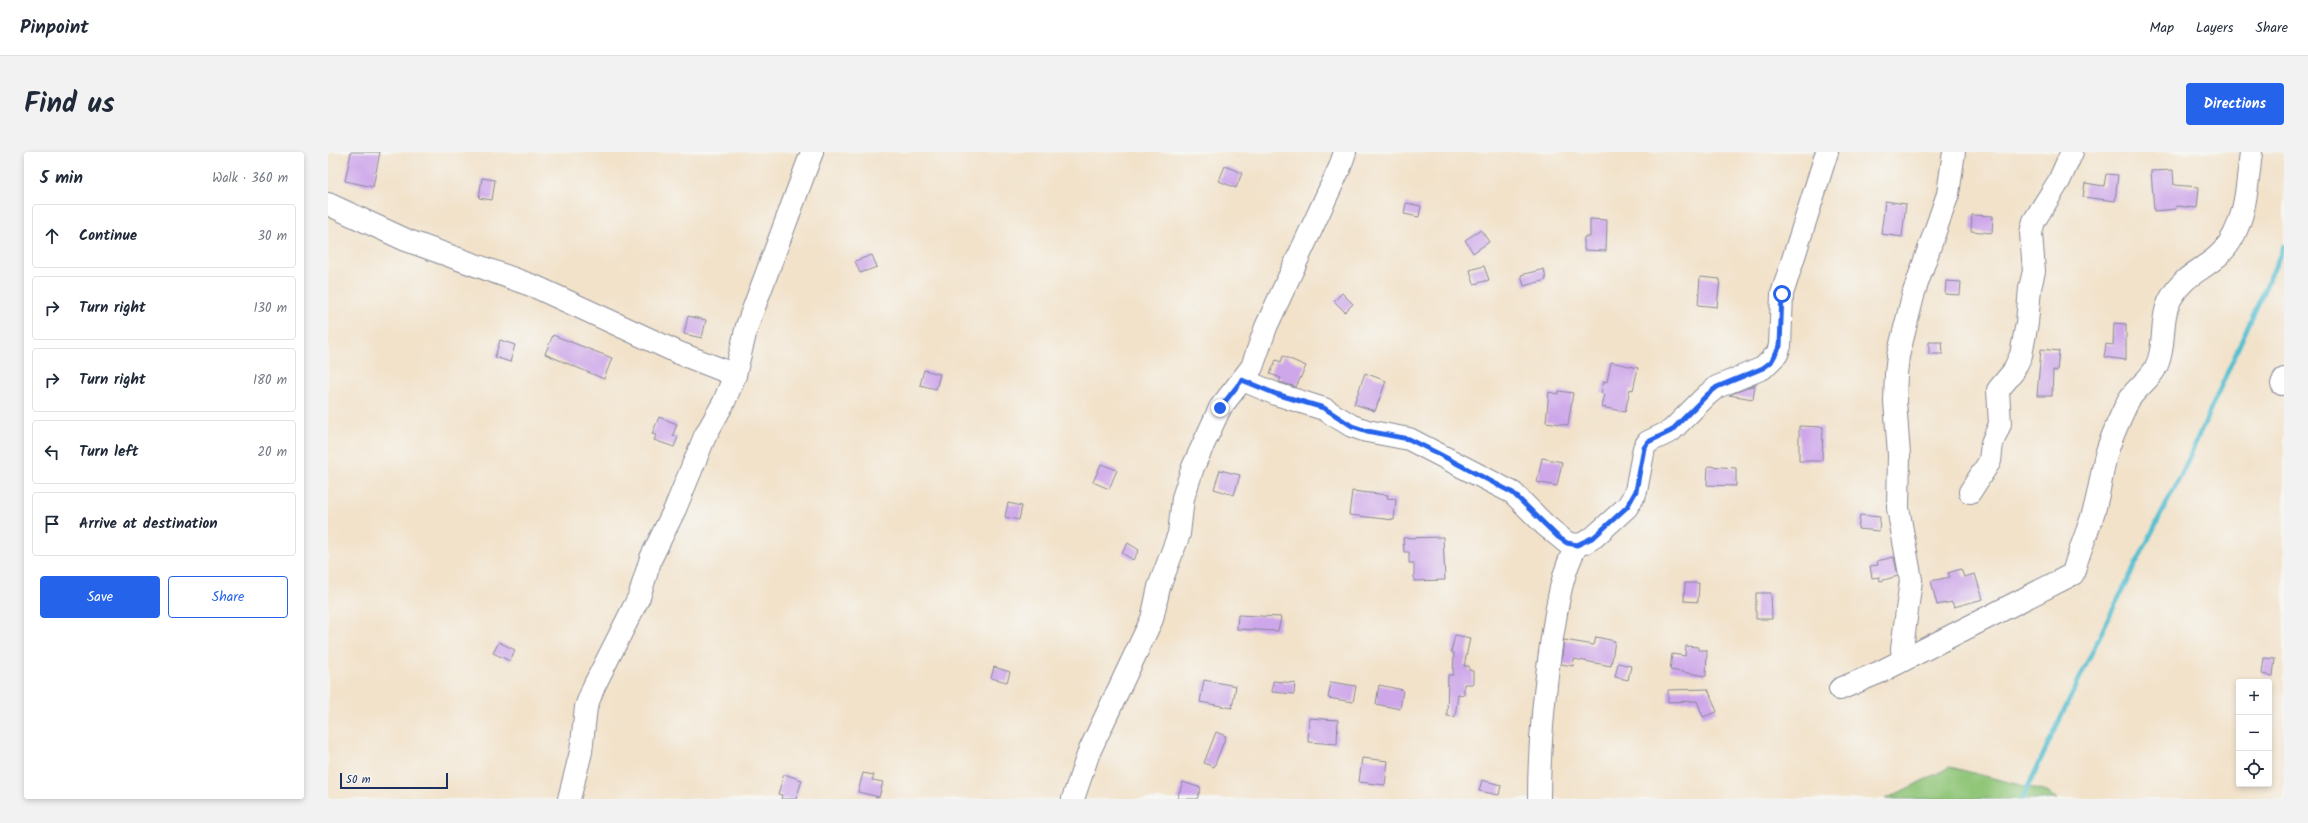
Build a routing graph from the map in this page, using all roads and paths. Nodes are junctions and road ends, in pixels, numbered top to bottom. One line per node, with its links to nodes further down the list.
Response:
1 (812, 152): 8 (street)
2 (1345, 152): 9 (street)
3 (1827, 152): 11 (street)
4 (1954, 152): 12 (street)
5 (2072, 152): 10 (street)
6 (2251, 152): 12 (street)
7 (328, 204): 8 (street)
8 (736, 375): 14 (street)
9 (1242, 380): 11 (street); 15 (street)
10 (1970, 492)
11 (1577, 545): 16 (street)
12 (1903, 660): 13 (street)
13 (1840, 689)
14 (569, 799)
15 (1073, 799)
16 (1539, 799)

